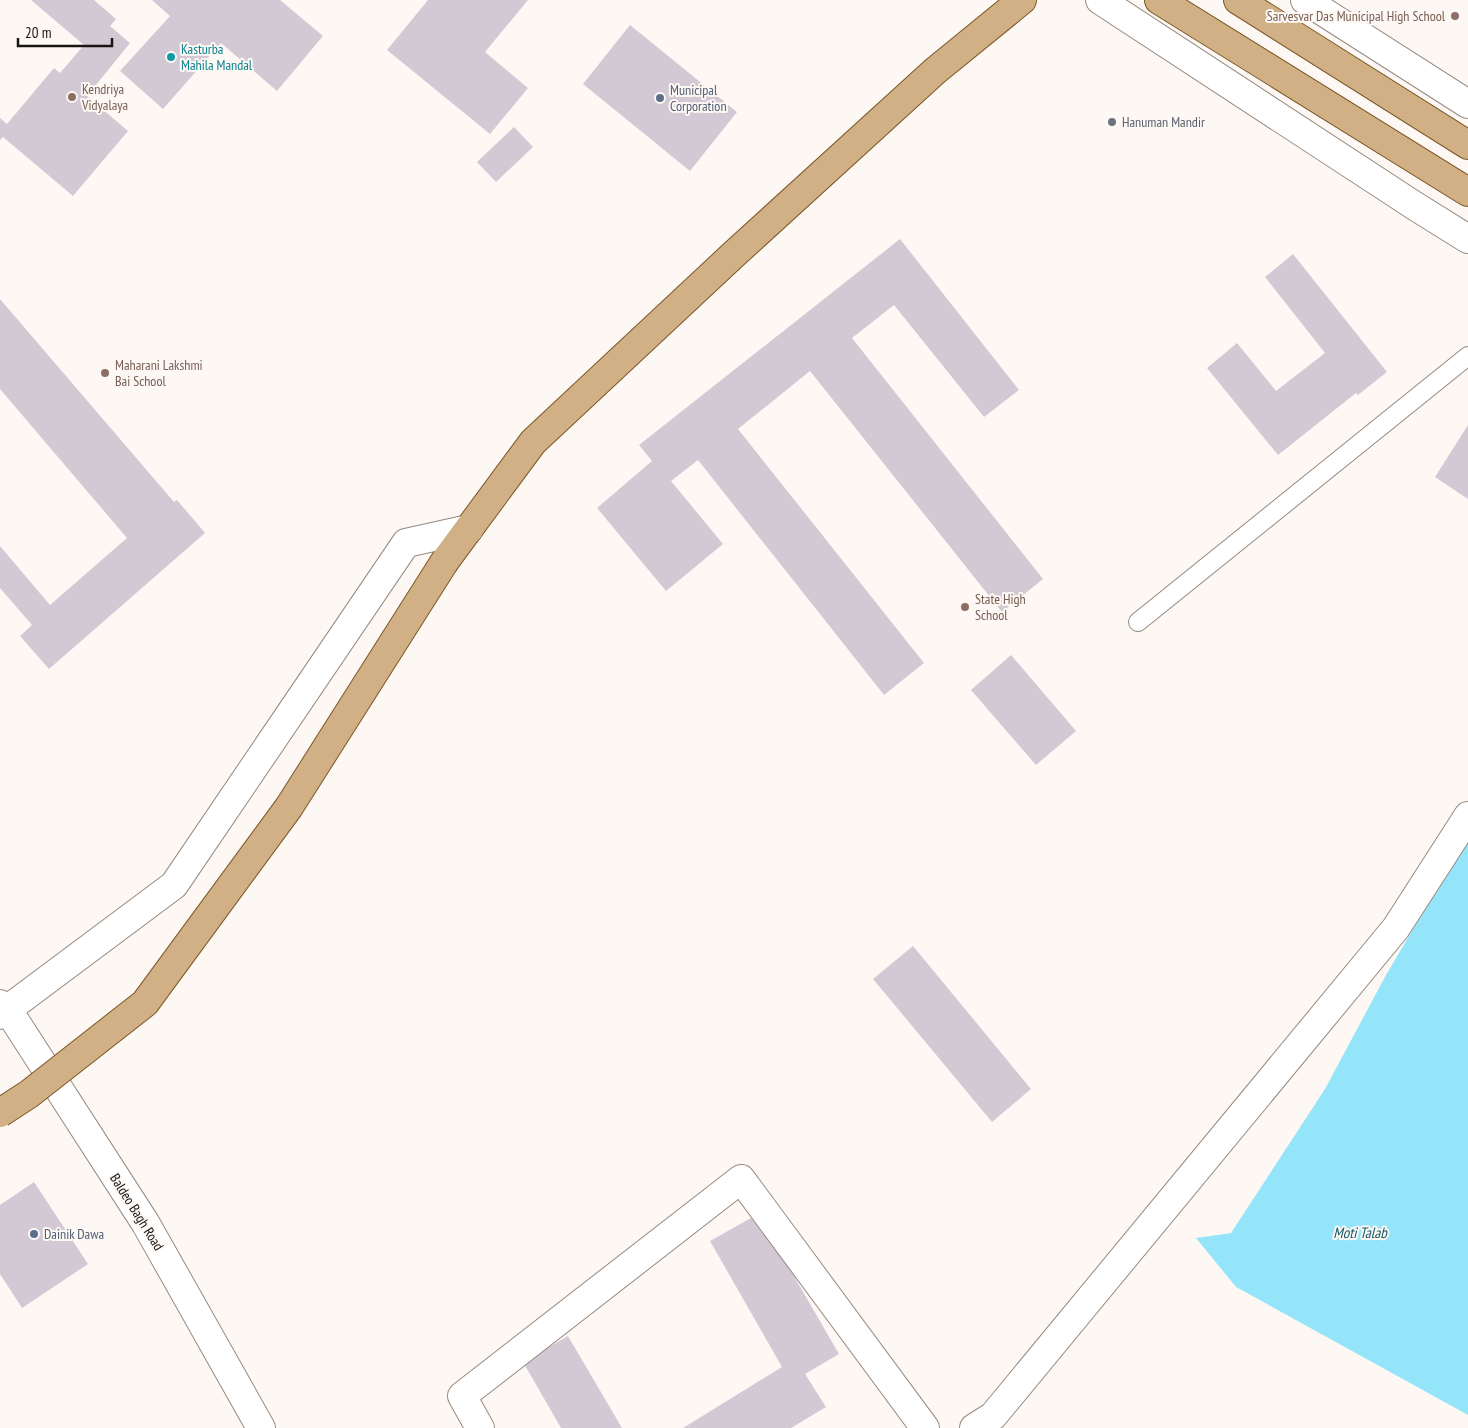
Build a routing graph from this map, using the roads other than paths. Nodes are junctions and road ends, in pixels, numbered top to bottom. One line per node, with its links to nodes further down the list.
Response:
1 (1022, 0): 11 (main road)
2 (1100, 0): 9 (street)
3 (1160, 0): 8 (main road)
4 (1238, 0): 7 (main road)
5 (1304, 0): 6 (street)
6 (1468, 104)
7 (1468, 144)
8 (1468, 192)
9 (1468, 238)
10 (1468, 356): 12 (lane)
11 (469, 529): 14 (street); 15 (main road, bridge)
12 (1138, 622)
13 (1468, 816): 19 (street)
14 (3, 1010): 16 (street, Baldeo Bagh Road)
15 (0, 1113)
16 (261, 1428)
17 (480, 1428): 18 (street)
18 (925, 1428)
19 (974, 1428)

